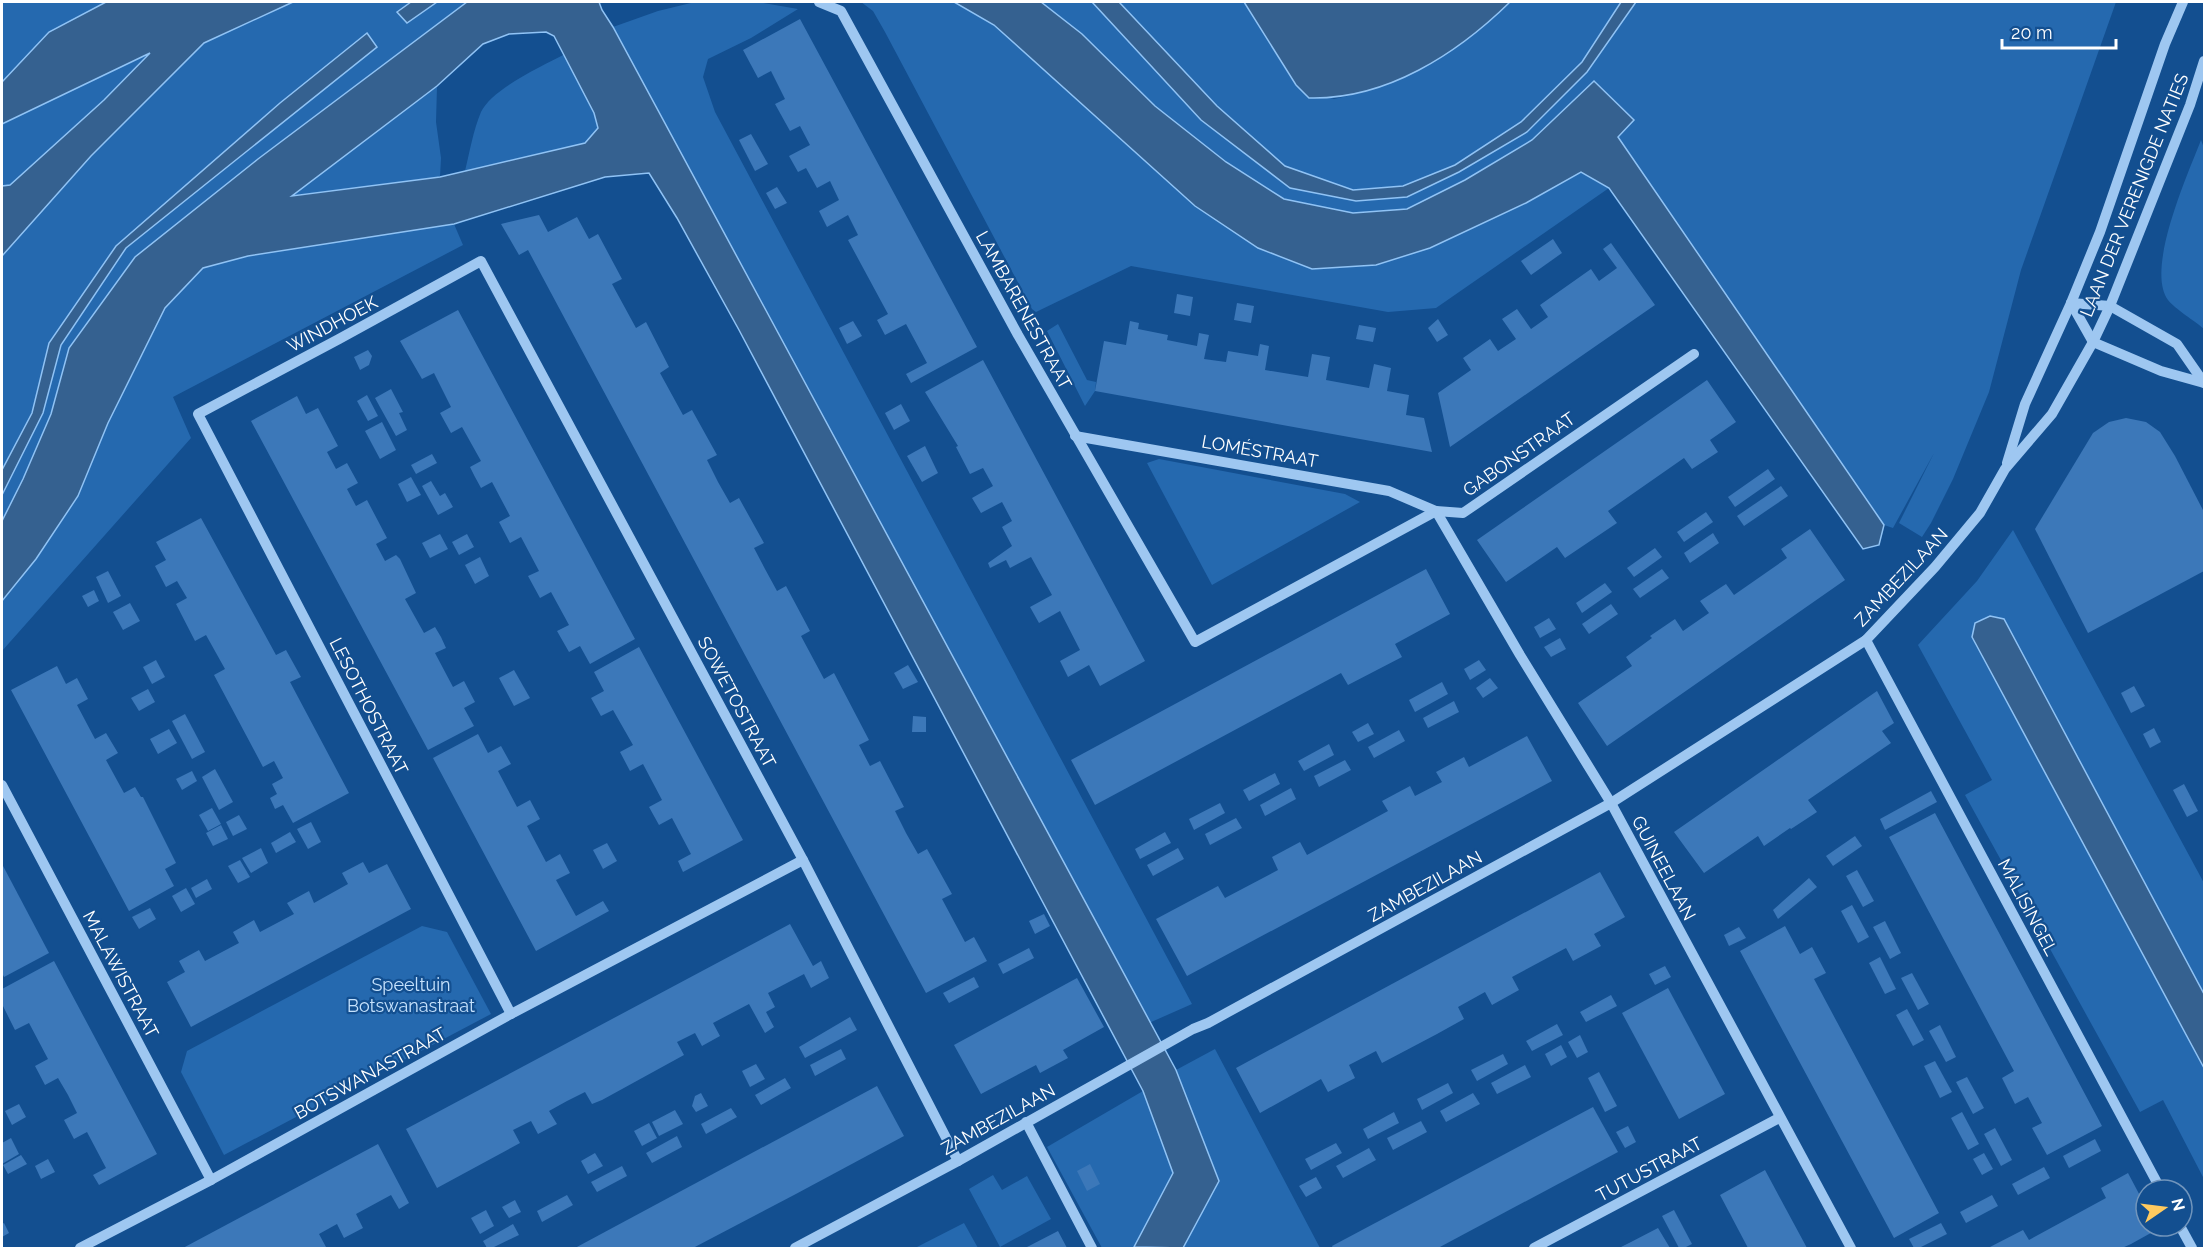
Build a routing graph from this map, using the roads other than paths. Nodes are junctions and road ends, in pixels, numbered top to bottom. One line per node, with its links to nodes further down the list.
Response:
1 (819, 2): 10 (street, LAMBARENESTRAAT)
2 (2183, 2): 5 (street, LAAN DER VERENIGDE NATIES)
3 (2205, 61): 6 (street, LAAN DER VERENIGDE NATIES)
4 (481, 261): 9 (street, WINDHOEK); 17 (street, SOWETOSTRAAT)
5 (2071, 303): 6 (street); 7 (street); 11 (street, ZAMBEZILAAN)
6 (2110, 306): 7 (street, LAAN DER VERENIGDE NATIES); 7 (street)
7 (2093, 342): 11 (street, ZAMBEZILAAN)
8 (1694, 354): 12 (street, GABONSTRAAT)
9 (198, 414): 18 (street, LESOTHOSTRAAT)
10 (1075, 436): 12 (street, LOMÉSTRAAT); 14 (street, LAMBARENESTRAAT)
11 (2005, 469): 13 (street, ZAMBEZILAAN)
12 (1436, 511): 14 (street, GABONSTRAAT); 16 (street, GUINEELAAN)
13 (1866, 640): 16 (street, ZAMBEZILAAN); 22 (street, MALISINGEL)
14 (1195, 642)
15 (2, 785): 23 (street, MALAWISTRAAT)
16 (1611, 803): 19 (street, GUINEELAAN); 20 (street, ZAMBEZILAAN)
17 (803, 860): 18 (street, BOTSWANASTRAAT); 21 (street, SOWETOSTRAAT)
18 (511, 1014): 23 (street, BOTSWANASTRAAT)
19 (1779, 1118): 27 (street, TUTUSTRAAT); 28 (street, GUINEELAAN)
20 (1026, 1122): 21 (street, ZAMBEZILAAN); 26 (street)
21 (958, 1161): 25 (street, ZAMBEZILAAN)
22 (2155, 1178)
23 (212, 1179): 24 (street, BOTSWANASTRAAT)
24 (80, 1248)
25 (795, 1248)
26 (1092, 1248)
27 (1534, 1248)
28 (1851, 1248)

